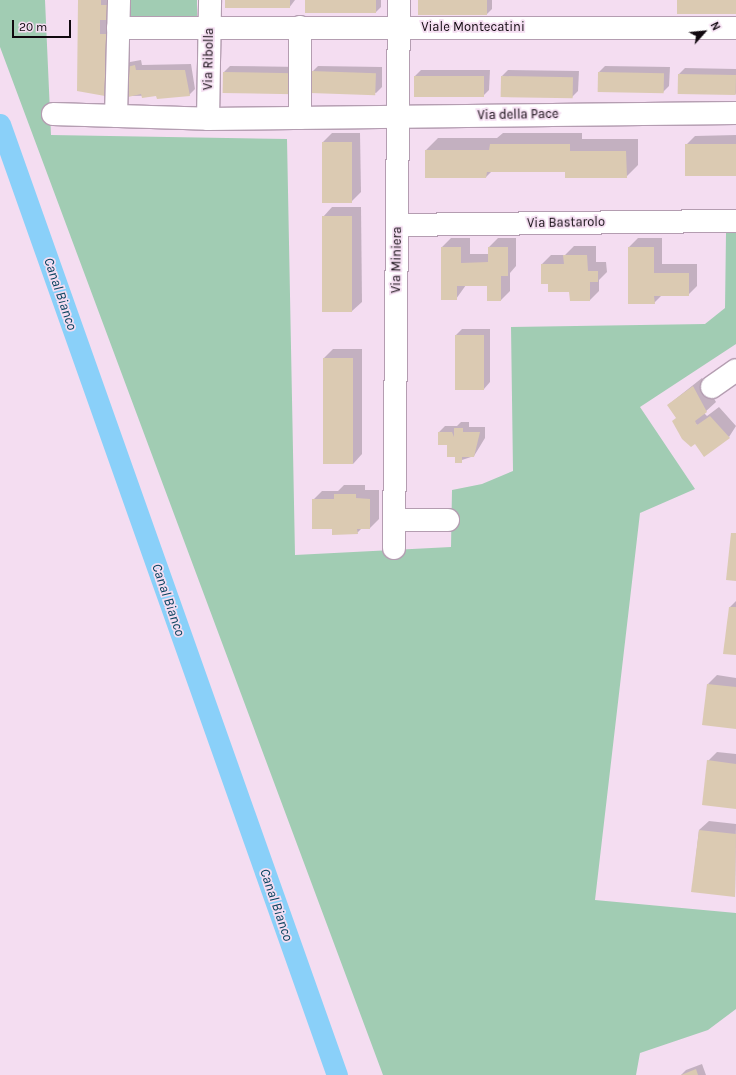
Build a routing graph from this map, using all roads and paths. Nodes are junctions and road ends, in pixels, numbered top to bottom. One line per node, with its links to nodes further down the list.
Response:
1 (119, 0): 7 (street)
2 (210, 0): 4 (street, Via Ribolla)
3 (399, 0): 6 (street, Via Miniera)
4 (209, 27): 5 (street, Viale Montecatini); 7 (street, Viale Montecatini); 14 (street, Via Ribolla)
5 (300, 27): 6 (street, Viale Montecatini); 13 (street)
6 (399, 27): 8 (street, Viale Montecatini); 12 (street, Via Miniera)
7 (118, 28): 11 (street)
8 (736, 28)
9 (736, 113): 12 (street, Via della Pace)
10 (54, 114): 11 (street, Via della Pace)
11 (116, 116): 14 (street, Via della Pace)
12 (398, 117): 13 (street, Via della Pace); 16 (street, Via Miniera)
13 (300, 118): 14 (street, Via della Pace)
14 (208, 119)
15 (736, 221): 16 (street, Via Bastarolo)
16 (397, 225): 19 (street, Via Miniera)
17 (736, 370): 18 (street)
18 (712, 387)
19 (394, 520): 20 (street); 21 (street, Via Miniera)
20 (448, 520)
21 (394, 548)

